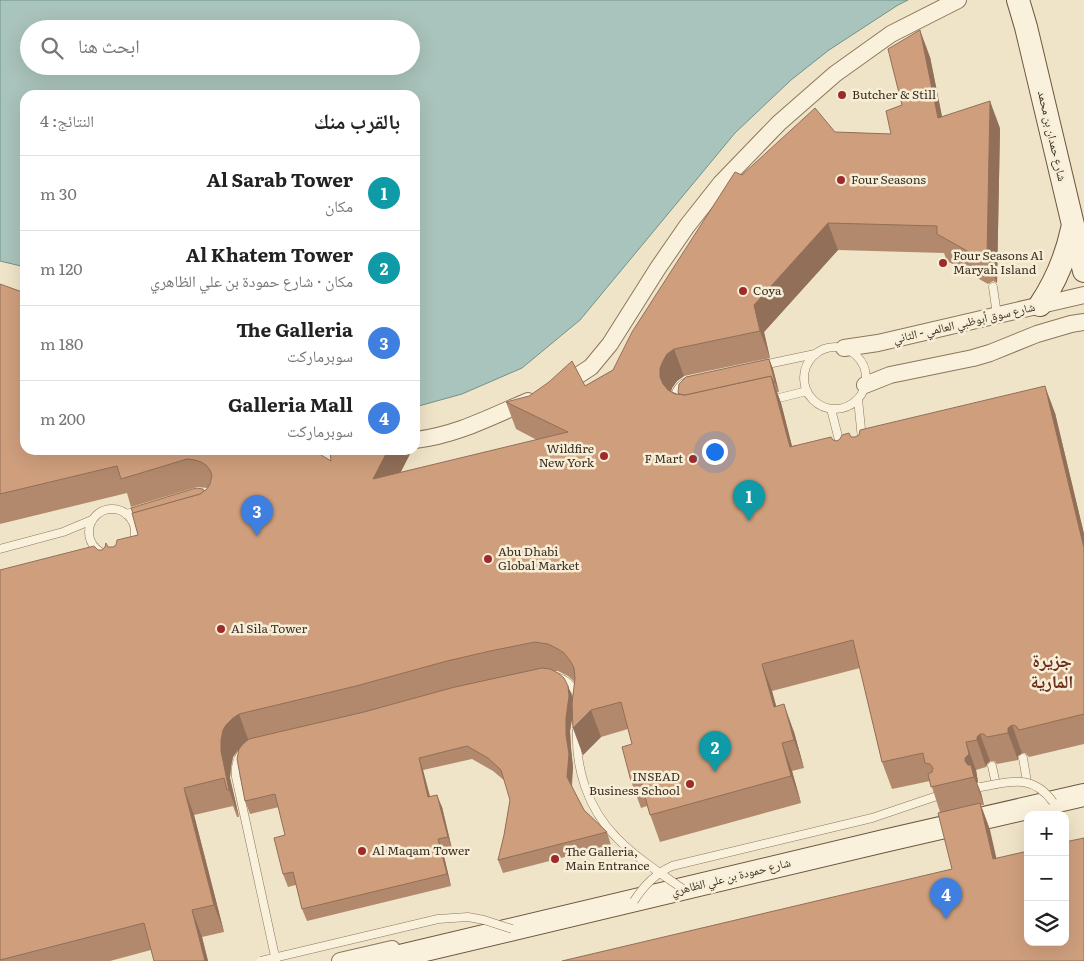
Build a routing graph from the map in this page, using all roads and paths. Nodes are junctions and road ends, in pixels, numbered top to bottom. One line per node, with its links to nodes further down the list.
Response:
1 (958, 0): 19 (street)
2 (1018, 0): 3 (main road, شارع حمدان بن محمد)
3 (1073, 226): 4 (main road, شارع حمدان بن محمد); 7 (main road)
4 (1084, 272)
5 (993, 287): 8 (lane)
6 (1084, 295): 7 (street, شارع سوق أبوظبي العالمي - الثاني)
7 (1040, 305): 8 (street, شارع سوق أبوظبي العالمي - الثاني)
8 (997, 315): 10 (street, شارع سوق أبوظبي العالمي - الثاني)
9 (1084, 322): 15 (street)
10 (844, 348): 11 (lane); 15 (lane)
11 (815, 354): 12 (lane); 14 (lane)
12 (759, 366)
13 (693, 380): 17 (lane)
14 (807, 391): 16 (lane); 18 (lane)
15 (862, 392): 18 (lane); 20 (lane)
16 (758, 402)
17 (678, 408)
18 (831, 409): 21 (lane)
19 (420, 439)
20 (863, 450)
21 (843, 454)
22 (147, 508): 23 (lane)
23 (126, 514): 24 (lane); 26 (lane)
24 (92, 520): 27 (lane); 28 (lane)
25 (144, 534): 26 (lane)
26 (134, 536): 28 (lane)
27 (0, 549)
28 (96, 552): 29 (lane)
29 (107, 565)
30 (546, 675): 31 (lane, bridge)
31 (580, 707)
32 (578, 722): 42 (lane, bridge)
33 (244, 751): 46 (lane, bridge)
34 (1023, 758): 36 (lane)
35 (992, 766): 37 (lane)
36 (1027, 782): 37 (lane, bridge); 41 (lane, bridge)
37 (996, 784): 38 (lane, bridge)
38 (980, 787)
39 (1084, 793): 41 (main road, شارع حمودة بن علي الظاهري); 48 (street)
40 (937, 796): 42 (lane, bridge)
41 (1053, 802): 43 (main road, شارع حمودة بن علي الظاهري)
42 (660, 872): 43 (lane, bridge); 44 (lane, bridge)
43 (683, 889): 44 (main road, شارع حمودة بن علي الظاهري)
44 (634, 901): 45 (main road, شارع حمودة بن علي الظاهري)
45 (512, 929): 46 (lane, bridge); 49 (main road, شارع حمودة بن علي الظاهري)
46 (276, 959): 47 (lane, bridge)
47 (261, 961)
48 (340, 961)
49 (379, 961)

